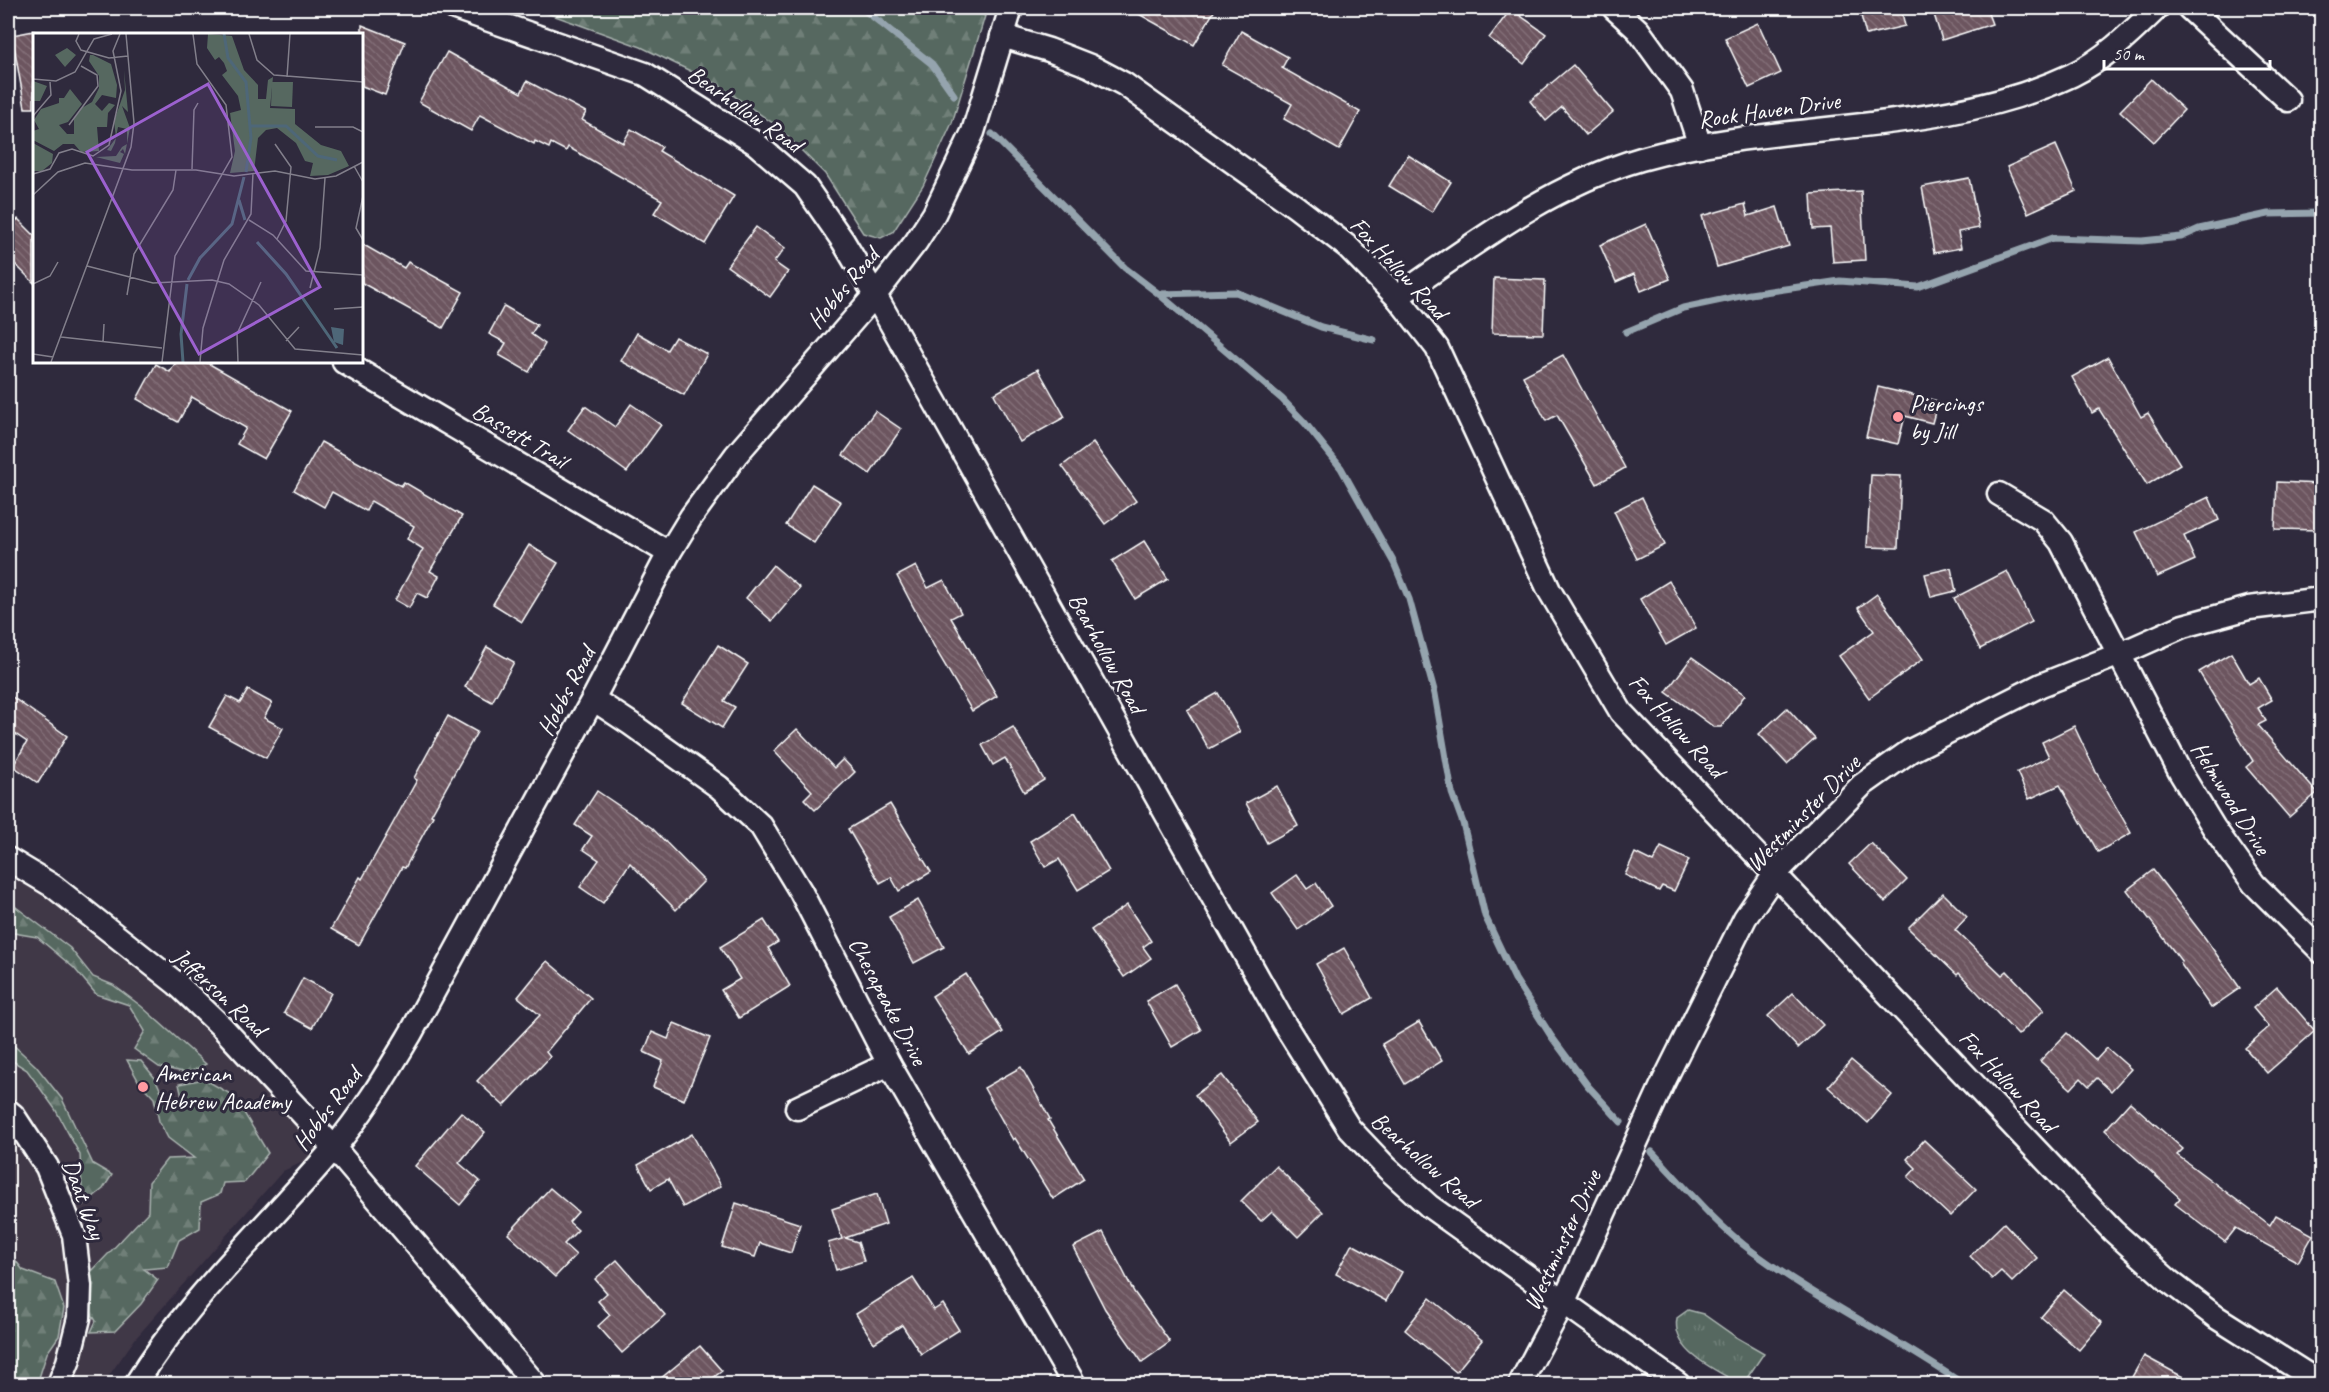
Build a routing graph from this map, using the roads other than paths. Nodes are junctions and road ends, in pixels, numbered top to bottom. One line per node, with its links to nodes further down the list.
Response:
1 (455, 8): 9 (street, Bearhollow Road)
2 (1011, 8): 6 (street, Hobbs Road)
3 (1614, 8): 8 (street)
4 (2157, 8): 8 (street, Rock Haven Drive)
5 (2189, 8): 7 (street)
6 (1002, 36): 9 (street, Hobbs Road); 10 (street, Fox Hollow Road)
7 (2289, 100)
8 (1700, 146): 10 (street, Rock Haven Drive)
9 (875, 295): 13 (street, Hobbs Road); 24 (street, Bearhollow Road)
10 (1397, 297): 18 (street, Fox Hollow Road)
11 (346, 363): 13 (street, Bassett Trail)
12 (1999, 494): 15 (street, Helmwood Drive)
13 (669, 553): 16 (street, Hobbs Road)
14 (2322, 599): 15 (street, Westminster Drive)
15 (2120, 654): 18 (street, Westminster Drive); 19 (street, Helmwood Drive)
16 (593, 699): 20 (street, Chesapeake Drive); 23 (street, Hobbs Road)
17 (8, 859): 23 (street, Jefferson Road)
18 (1775, 874): 24 (street, Westminster Drive); 31 (street, Fox Hollow Road)
19 (2322, 952)
20 (889, 1064): 21 (street); 28 (street, Chesapeake Drive)
21 (797, 1108)
22 (8, 1112): 25 (street, Daat Way)
23 (334, 1148): 26 (street, Hobbs Road); 27 (street, Jefferson Road)
24 (1564, 1301): 29 (street, Westminster Drive); 30 (street, Bearhollow Road)
25 (59, 1384)
26 (136, 1384)
27 (535, 1384)
28 (1074, 1384)
29 (1520, 1384)
30 (1678, 1384)
31 (2322, 1384)

